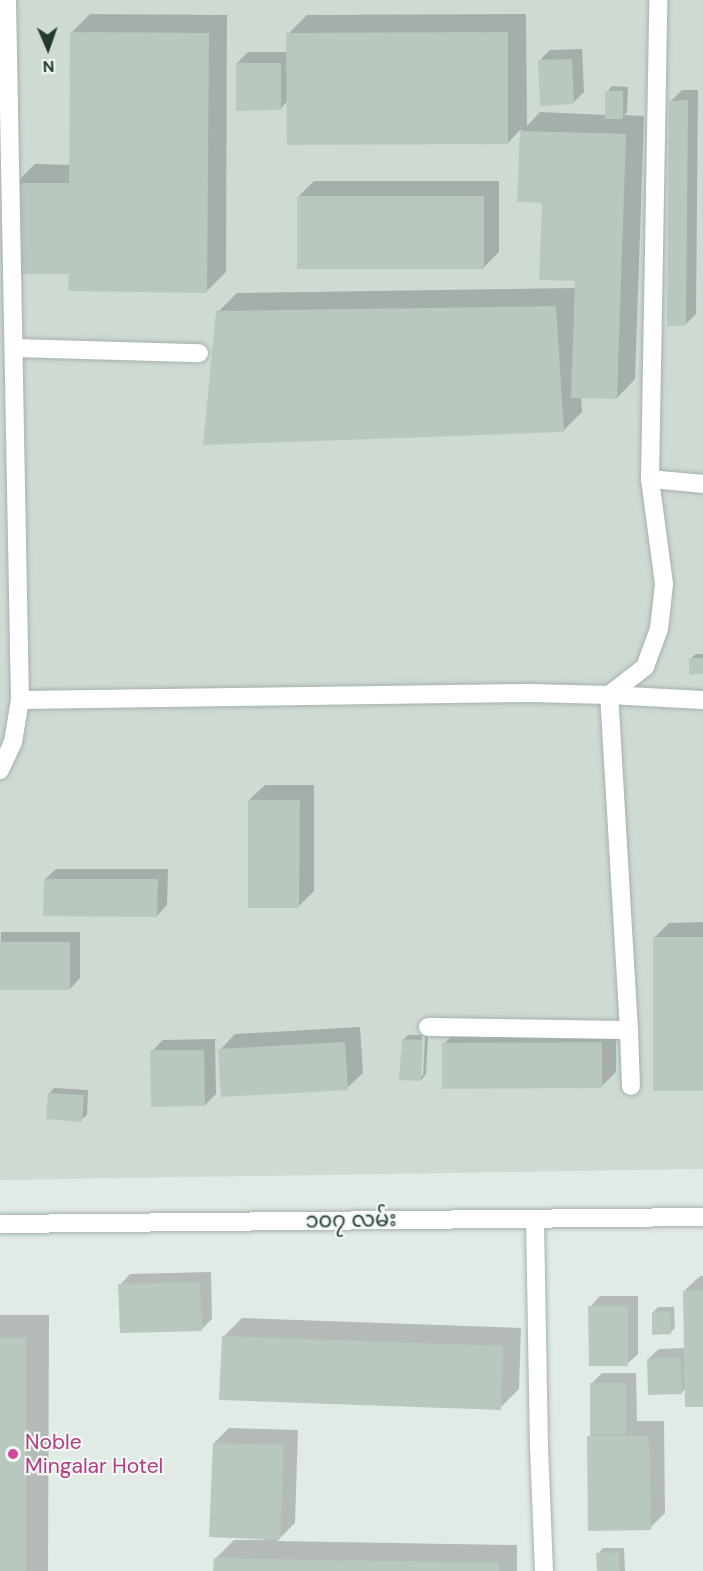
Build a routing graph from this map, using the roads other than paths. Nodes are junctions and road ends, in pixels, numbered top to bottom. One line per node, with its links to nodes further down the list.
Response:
1 (7, 0): 3 (street)
2 (658, 0): 5 (street)
3 (15, 348): 4 (street); 8 (street)
4 (199, 353)
5 (650, 479): 6 (street); 7 (street)
6 (703, 484)
7 (609, 695): 8 (street); 9 (street); 12 (street)
8 (20, 699): 10 (street)
9 (703, 700)
10 (0, 770)
11 (428, 1027): 12 (street)
12 (628, 1030): 13 (street)
13 (632, 1086)
14 (703, 1217): 15 (street, ၁၀၇ လမ်း)
15 (535, 1219): 16 (street, ၁၀၇ လမ်း); 17 (street)
16 (0, 1224)
17 (544, 1571)

